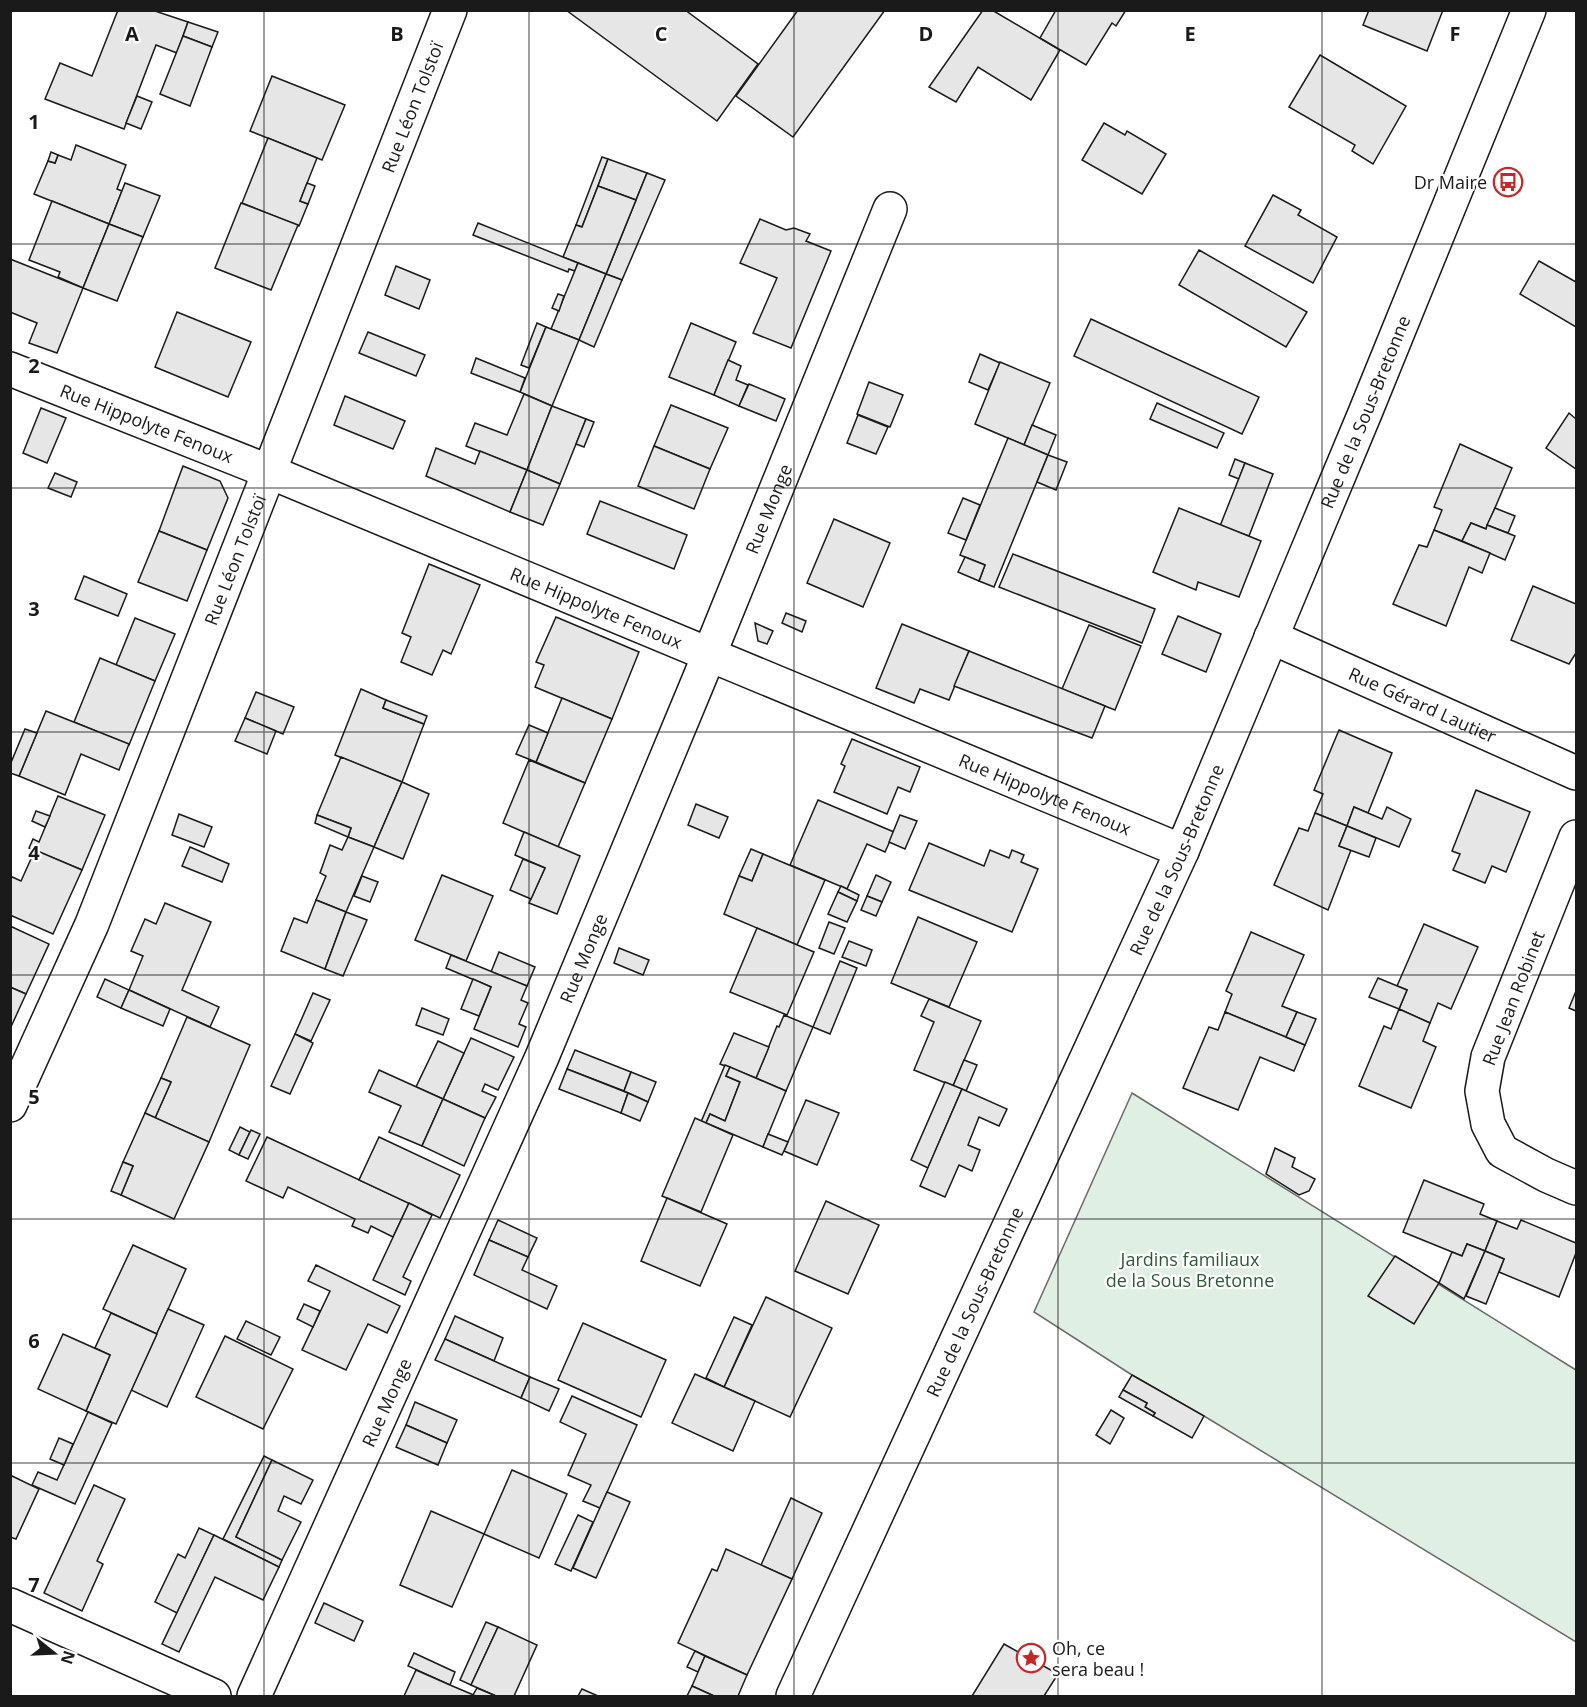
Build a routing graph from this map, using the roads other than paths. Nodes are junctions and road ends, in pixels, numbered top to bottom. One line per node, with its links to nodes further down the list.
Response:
1 (450, 10): 5 (street, Rue Léon Tolstoï)
2 (1528, 10): 6 (street, Rue de la Sous-Bretonne)
3 (890, 209): 7 (street, Rue Monge)
4 (10, 369): 5 (street, Rue Hippolyte Fenoux)
5 (270, 472): 7 (street, Rue Hippolyte Fenoux); 11 (street, Rue Léon Tolstoï)
6 (1270, 637): 8 (street, Rue Gérard Lautier); 10 (street, Rue de la Sous-Bretonne)
7 (709, 654): 10 (street, Rue Hippolyte Fenoux); 15 (street, Rue Monge)
8 (1576, 773)
9 (1576, 837): 12 (street, Rue Jean Robinet)
10 (1182, 850): 16 (street, Rue de la Sous-Bretonne)
11 (10, 1105)
12 (1576, 1188)
13 (10, 1605): 14 (street)
14 (214, 1696)
15 (254, 1696)
16 (794, 1696)

